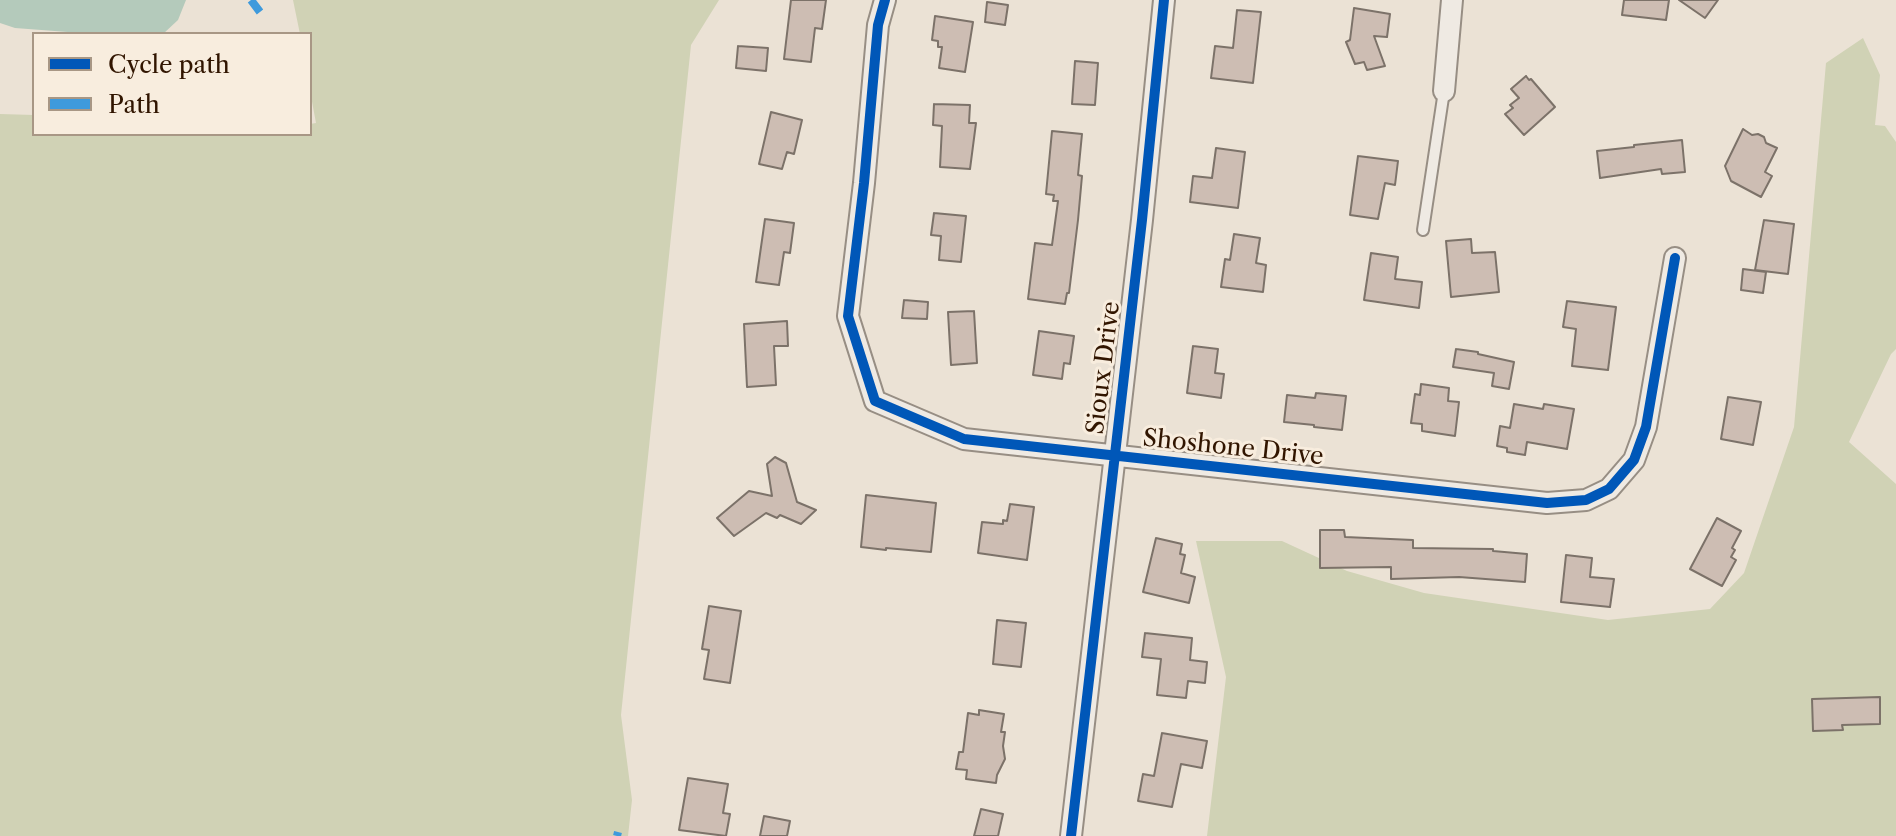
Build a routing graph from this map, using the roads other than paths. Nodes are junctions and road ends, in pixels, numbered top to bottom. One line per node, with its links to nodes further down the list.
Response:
1 (885, 0): 7 (street, Shoshone Drive)
2 (1164, 0): 7 (street, Sioux Drive)
3 (1452, 0): 4 (street)
4 (1444, 91): 5 (lane)
5 (1423, 230)
6 (1675, 258): 7 (street, Shoshone Drive)
7 (1114, 454): 8 (street, Sioux Drive)
8 (1071, 836)

